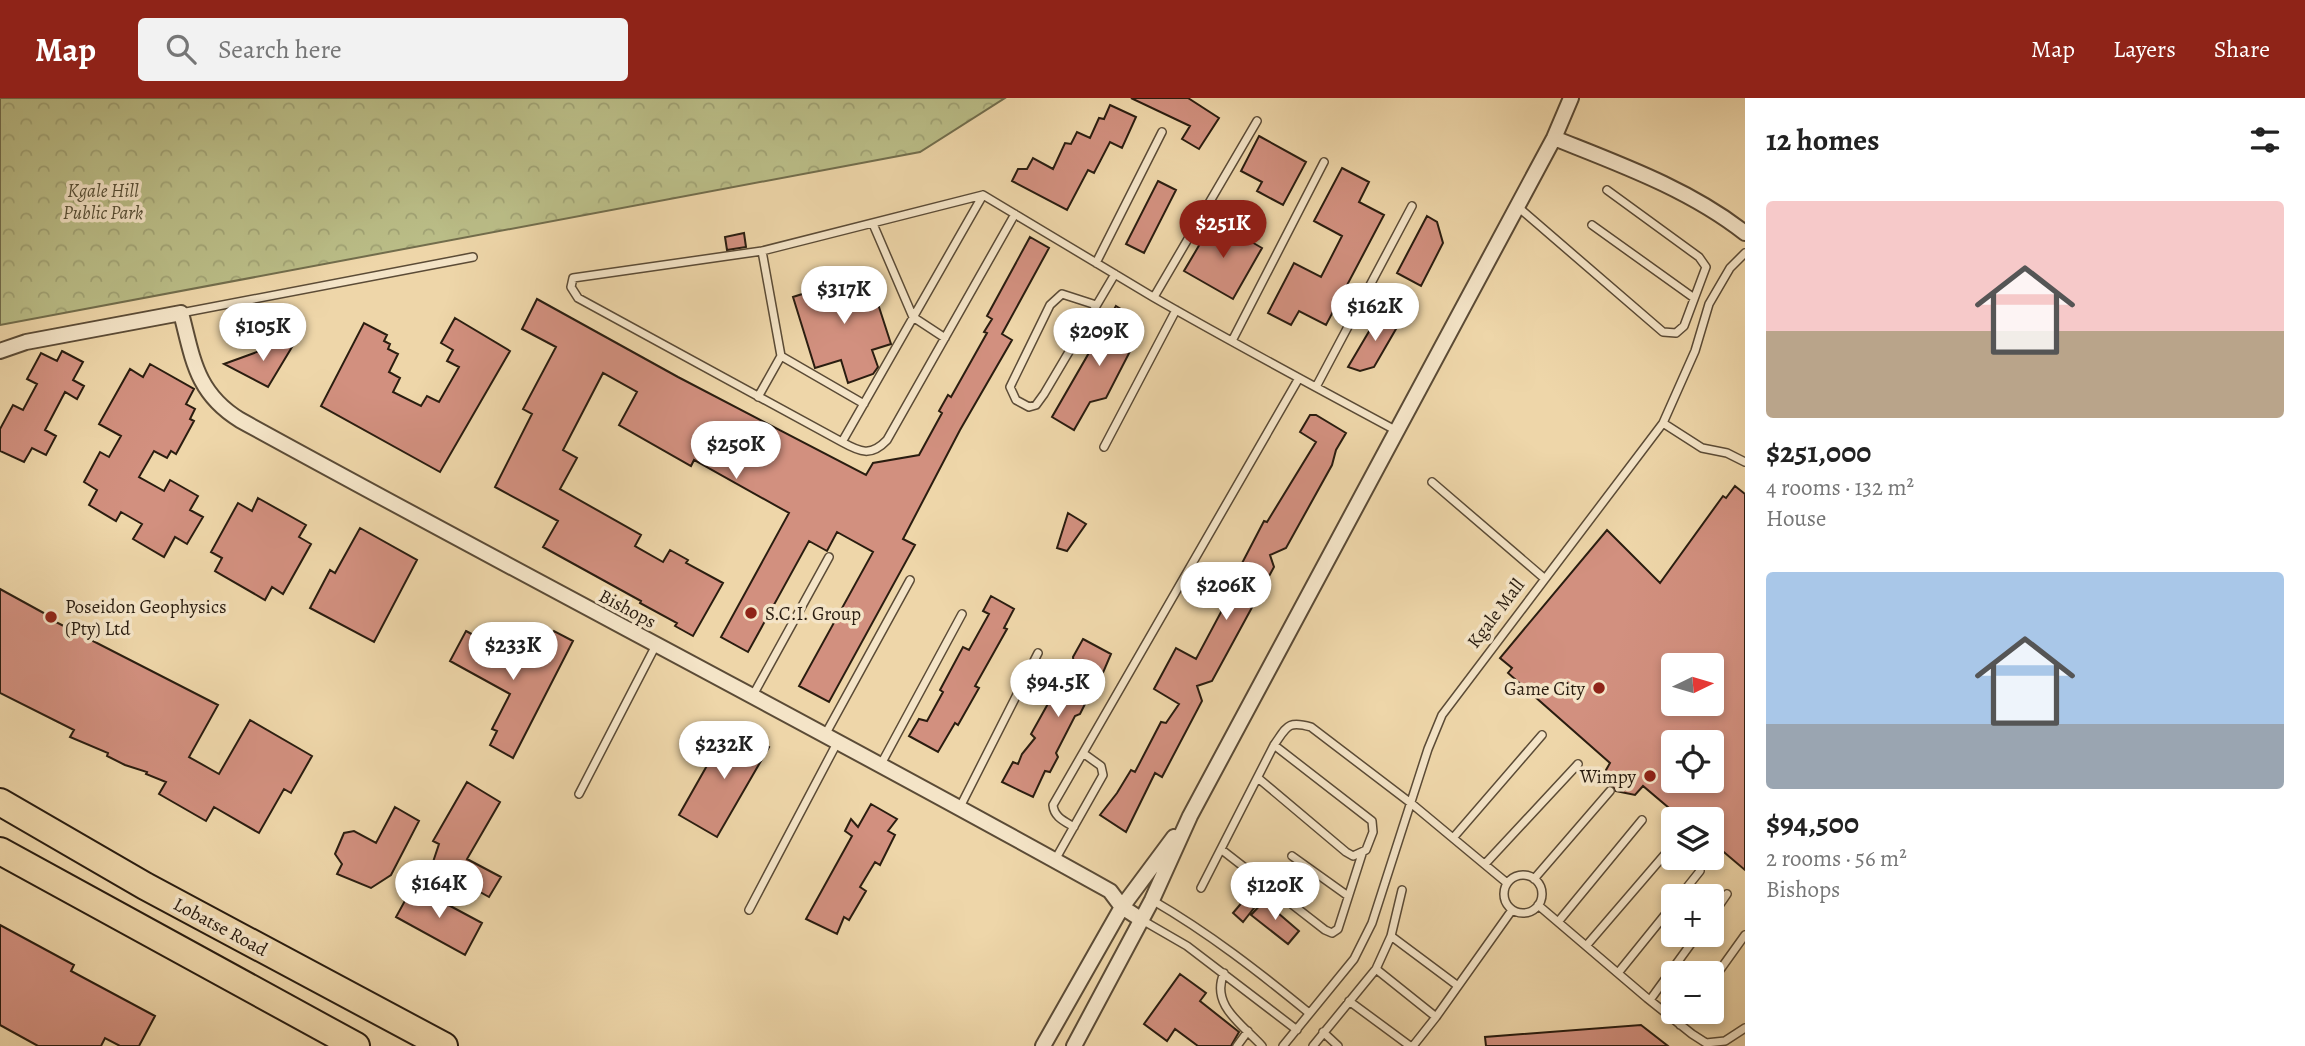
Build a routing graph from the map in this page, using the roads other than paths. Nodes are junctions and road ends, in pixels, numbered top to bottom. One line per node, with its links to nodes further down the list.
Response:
1 (1570, 98): 4 (street)
2 (1257, 121): 19 (lane)
3 (1162, 132): 17 (lane)
4 (1554, 138): 9 (street); 13 (street)
5 (1324, 162): 26 (lane)
6 (1606, 190): 20 (lane)
7 (983, 195): 10 (lane); 11 (lane); 24 (lane)
8 (1412, 206): 30 (lane)
9 (1517, 206): 20 (lane); 34 (street)
10 (1015, 214): 17 (lane); 25 (lane)
11 (873, 224): 14 (lane); 24 (lane)
12 (1592, 225): 20 (lane)
13 (1745, 233)
14 (762, 251): 28 (lane); 31 (lane)
15 (1745, 253): 33 (lane, Kgale Mall)
16 (474, 257): 23 (lane)
17 (1097, 263): 18 (lane)
18 (1115, 274): 19 (lane); 21 (lane)
19 (1154, 297): 22 (lane)
20 (1694, 298)
21 (1096, 305): 21 (lane)
22 (1176, 310): 26 (lane); 36 (lane)
23 (181, 313): 27 (street); 43 (street, Bishops)
24 (913, 317): 25 (lane); 32 (lane)
25 (944, 338): 35 (lane)
26 (1233, 341): 29 (lane)
27 (0, 351)
28 (781, 356): 31 (lane); 32 (lane)
29 (1299, 378): 30 (lane); 49 (lane)
30 (1316, 387): 34 (lane)
31 (758, 397): 35 (lane)
32 (864, 404): 35 (lane)
33 (1663, 423): 37 (lane); 40 (lane, Kgale Mall)
34 (1398, 431): 58 (street)
35 (842, 442)
36 (1104, 447)
37 (1745, 462)
38 (1432, 481): 40 (lane)
39 (829, 557): 45 (lane)
40 (1545, 579): 56 (lane, Kgale Mall)
41 (910, 580): 47 (lane)
42 (962, 614): 51 (lane)
43 (657, 645): 45 (street, Bishops); 54 (lane)
44 (1038, 653): 57 (lane)
45 (752, 696): 47 (street, Bishops)
46 (1542, 735): 61 (lane)
47 (831, 739): 51 (street, Bishops); 83 (lane)
48 (1274, 746): 52 (lane); 56 (lane); 64 (lane)
49 (1083, 753): 60 (lane); 60 (lane)
50 (1578, 764): 68 (lane)
51 (880, 767): 57 (street, Bishops)
52 (1258, 778): 62 (lane); 64 (lane)
53 (1610, 791): 70 (lane)
54 (579, 794)
55 (0, 802): 107 (highway, Lobatse Road)
56 (1412, 804): 61 (lane); 99 (lane, Kgale Mall)
57 (960, 807): 67 (street, Bishops)
58 (1190, 816): 76 (street); 80 (street)
59 (1642, 820): 87 (lane)
60 (1074, 827): 67 (lane)
61 (1453, 838): 68 (lane)
62 (1222, 850): 73 (lane); 78 (lane)
63 (0, 851): 106 (highway, Lobatse Road)
64 (1362, 854): 78 (lane)
65 (1292, 856): 78 (lane)
66 (1661, 859): 90 (lane)
67 (1055, 860): 75 (street, Bishops)
68 (1485, 864): 71 (lane)
69 (1700, 872): 72 (lane)
70 (1534, 879): 71 (lane); 81 (lane)
71 (1507, 883): 84 (lane)
72 (1690, 884)
73 (1201, 888)
74 (1402, 890): 89 (lane)
75 (1110, 891): 76 (street, Bishops); 82 (street, Bishops)
76 (1131, 892): 80 (street, Bishops); 82 (street)
77 (1727, 894): 79 (lane)
78 (1348, 896)
79 (1724, 898)
80 (1152, 900): 85 (street); 99 (lane)
81 (1538, 905): 84 (lane); 87 (lane)
82 (1122, 907): 85 (street); 108 (street)
83 (749, 910)
84 (1512, 910): 96 (lane)
85 (1142, 920): 94 (lane); 109 (street)
86 (1661, 920): 95 (lane)
87 (1558, 922): 90 (lane)
88 (1745, 935): 92 (lane)
89 (1391, 936): 93 (lane); 96 (lane)
90 (1587, 946): 95 (lane)
91 (1689, 947): 97 (lane)
92 (1724, 964)
93 (1376, 969): 98 (lane); 100 (lane)
94 (1224, 973): 103 (lane); 104 (lane)
95 (1618, 973): 97 (lane)
96 (1458, 986): 100 (lane)
97 (1650, 1000): 101 (lane)
98 (1349, 1001): 105 (lane); 115 (lane)
99 (1309, 1013): 103 (lane, Kgale Mall)
100 (1436, 1017): 115 (lane)
101 (1680, 1025): 102 (lane)
102 (1745, 1028)
103 (1297, 1030): 112 (lane, Kgale Mall)
104 (1248, 1031): 110 (lane); 111 (lane)
105 (1323, 1032): 113 (lane); 114 (lane)
106 (356, 1046)
107 (444, 1046)
108 (1043, 1046)
109 (1074, 1046)
110 (1237, 1046)
111 (1262, 1046)
112 (1283, 1046)
113 (1312, 1046)
114 (1338, 1046)
115 (1412, 1046)

